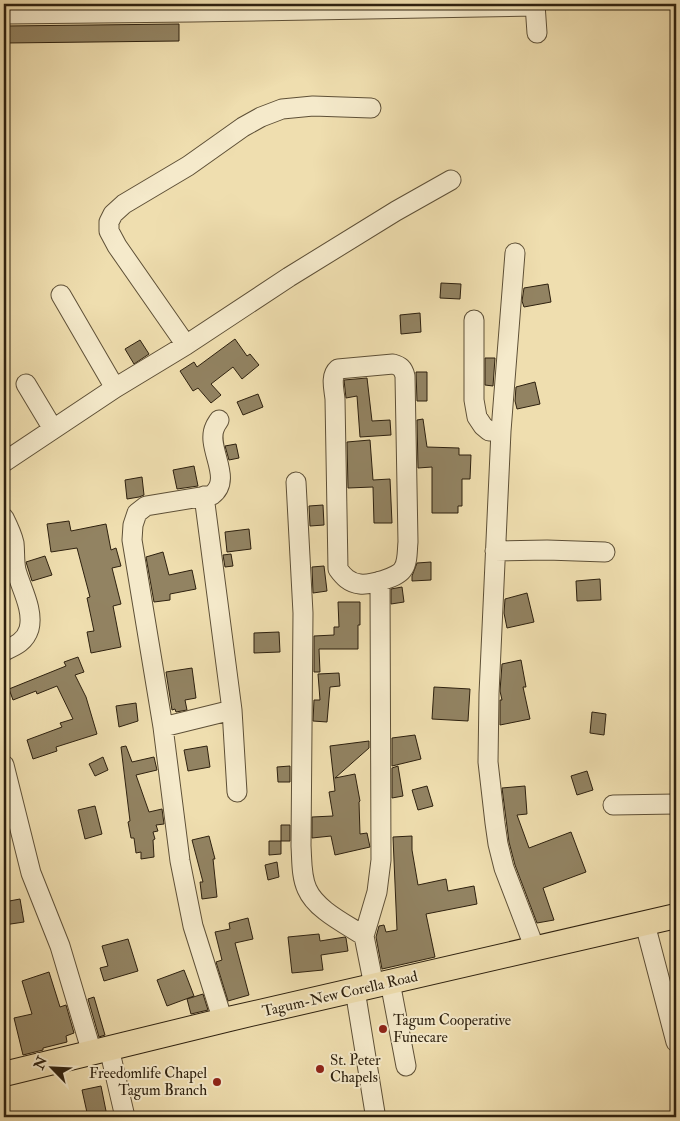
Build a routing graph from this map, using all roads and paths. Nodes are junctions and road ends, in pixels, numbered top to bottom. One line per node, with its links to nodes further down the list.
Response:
1 (536, 5): 2 (street); 4 (street)
2 (192, 8): 3 (street)
3 (4, 14)
4 (538, 32)
5 (371, 108): 10 (street)
6 (451, 180): 10 (street)
7 (515, 253): 15 (street)
8 (61, 295): 12 (street)
9 (474, 320): 15 (street)
10 (186, 345): 12 (street)
11 (26, 384): 14 (street)
12 (115, 388): 14 (street)
13 (219, 420): 18 (street)
14 (53, 429): 16 (street)
15 (501, 432): 20 (street)
16 (4, 462)
17 (296, 482): 32 (street)
18 (204, 496): 24 (street); 25 (street)
19 (4, 518): 23 (street)
20 (496, 551): 21 (street); 33 (street)
21 (605, 552)
22 (380, 581): 22 (street); 32 (street)
23 (4, 651)
24 (232, 710): 25 (street); 27 (street)
25 (163, 727): 35 (street)
26 (4, 765): 37 (street)
27 (237, 792)
28 (676, 804): 29 (street)
29 (613, 805)
30 (676, 916): 31 (main road, Tagum-New Corella Road)
31 (645, 924): 33 (main road, Tagum-New Corella Road); 36 (street)
32 (364, 936): 34 (street)
33 (535, 949): 34 (main road, Tagum-New Corella Road)
34 (373, 986): 35 (main road, Tagum-New Corella Road); 38 (street); 40 (street)
35 (223, 1021): 37 (main road, Tagum-New Corella Road)
36 (676, 1042)
37 (101, 1051): 39 (main road, Tagum-New Corella Road); 41 (street)
38 (406, 1066)
39 (5, 1071)
40 (375, 1113)
41 (124, 1117)

